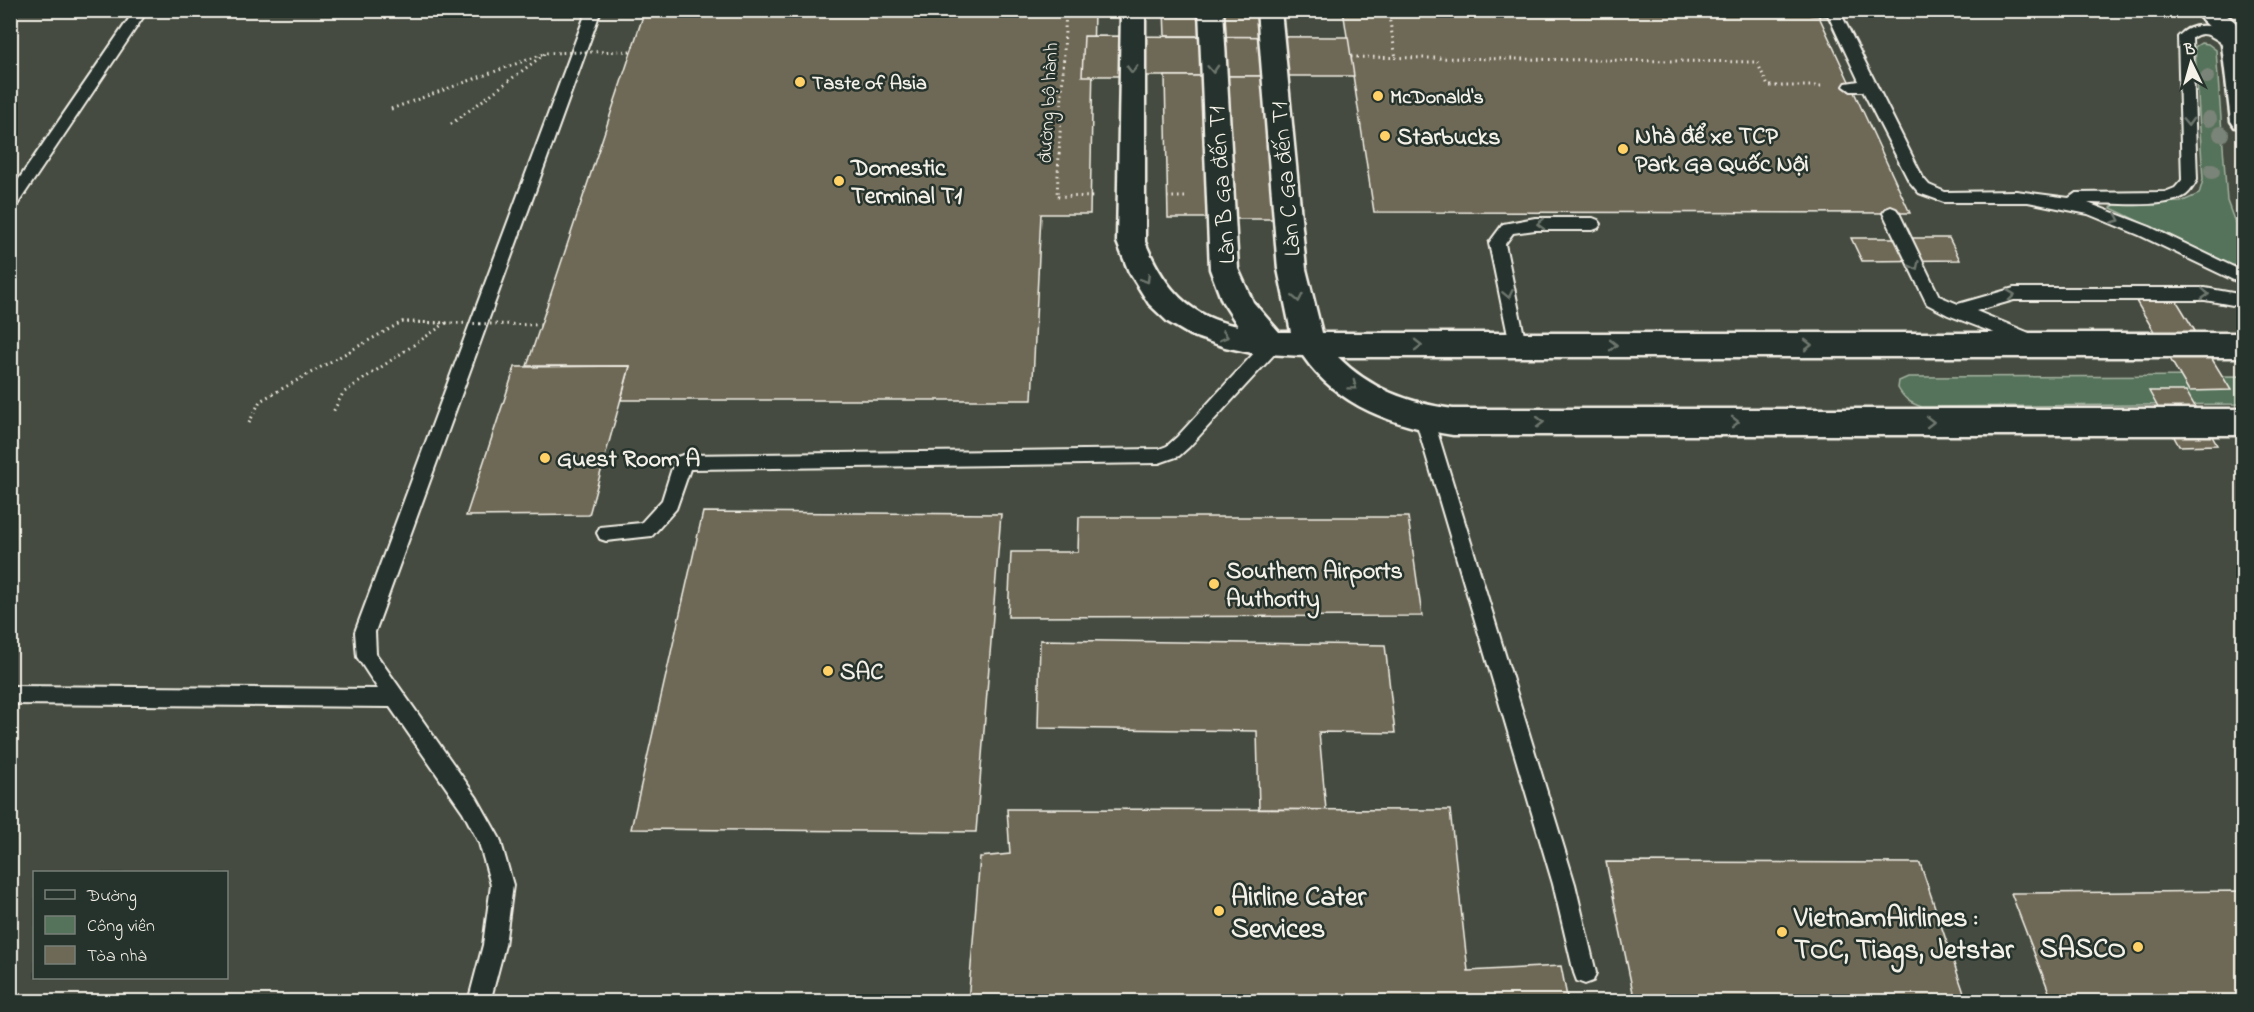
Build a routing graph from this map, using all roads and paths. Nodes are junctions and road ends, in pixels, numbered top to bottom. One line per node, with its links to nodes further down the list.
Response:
1 (142, 10): 22 (lane)
2 (594, 10): 41 (lane)
3 (1066, 10): 20 (path, đường bộ hành)
4 (1133, 10): 30 (street, one-way to 30)
5 (1211, 10): 30 (street, Làn B Ga đến T1, one-way to 30)
6 (1269, 10): 31 (street, Làn C Ga đến T1, one-way to 31)
7 (1388, 10): 14 (path)
8 (2204, 10): 10 (street)
9 (1816, 11): 16 (lane)
10 (2235, 45): 18 (street); 21 (lane, one-way to 21)
11 (631, 51): 12 (path, bridge)
12 (546, 53): 17 (path, bridge); 19 (path, bridge)
13 (1351, 57): 14 (path)
14 (1396, 58): 15 (path)
15 (1851, 86): 16 (lane)
16 (1868, 86): 21 (lane)
17 (391, 109)
18 (2244, 121)
19 (451, 124)
20 (1058, 196)
21 (2039, 198): 25 (lane, one-way to 25)
22 (10, 204)
23 (1891, 213): 27 (lane, one-way to 27)
24 (1593, 224): 32 (lane, one-way to 32)
25 (2244, 279)
26 (2244, 301): 27 (lane, one-way to 26)
27 (1954, 310): 33 (lane)
28 (446, 323): 29 (path, bridge); 35 (path); 38 (path, bridge)
29 (541, 325)
30 (1274, 344): 31 (street); 39 (lane)
31 (1312, 345): 32 (street, one-way to 32); 36 (street, one-way to 36)
32 (1518, 345): 33 (street, one-way to 33)
33 (2040, 345): 34 (street)
34 (2244, 345)
35 (333, 412)
36 (1424, 418): 37 (street, one-way to 37); 42 (lane)
37 (2244, 422)
38 (249, 423)
39 (606, 533)
40 (10, 696): 41 (lane)
41 (396, 698): 43 (lane)
42 (1585, 973)
43 (479, 1002)

